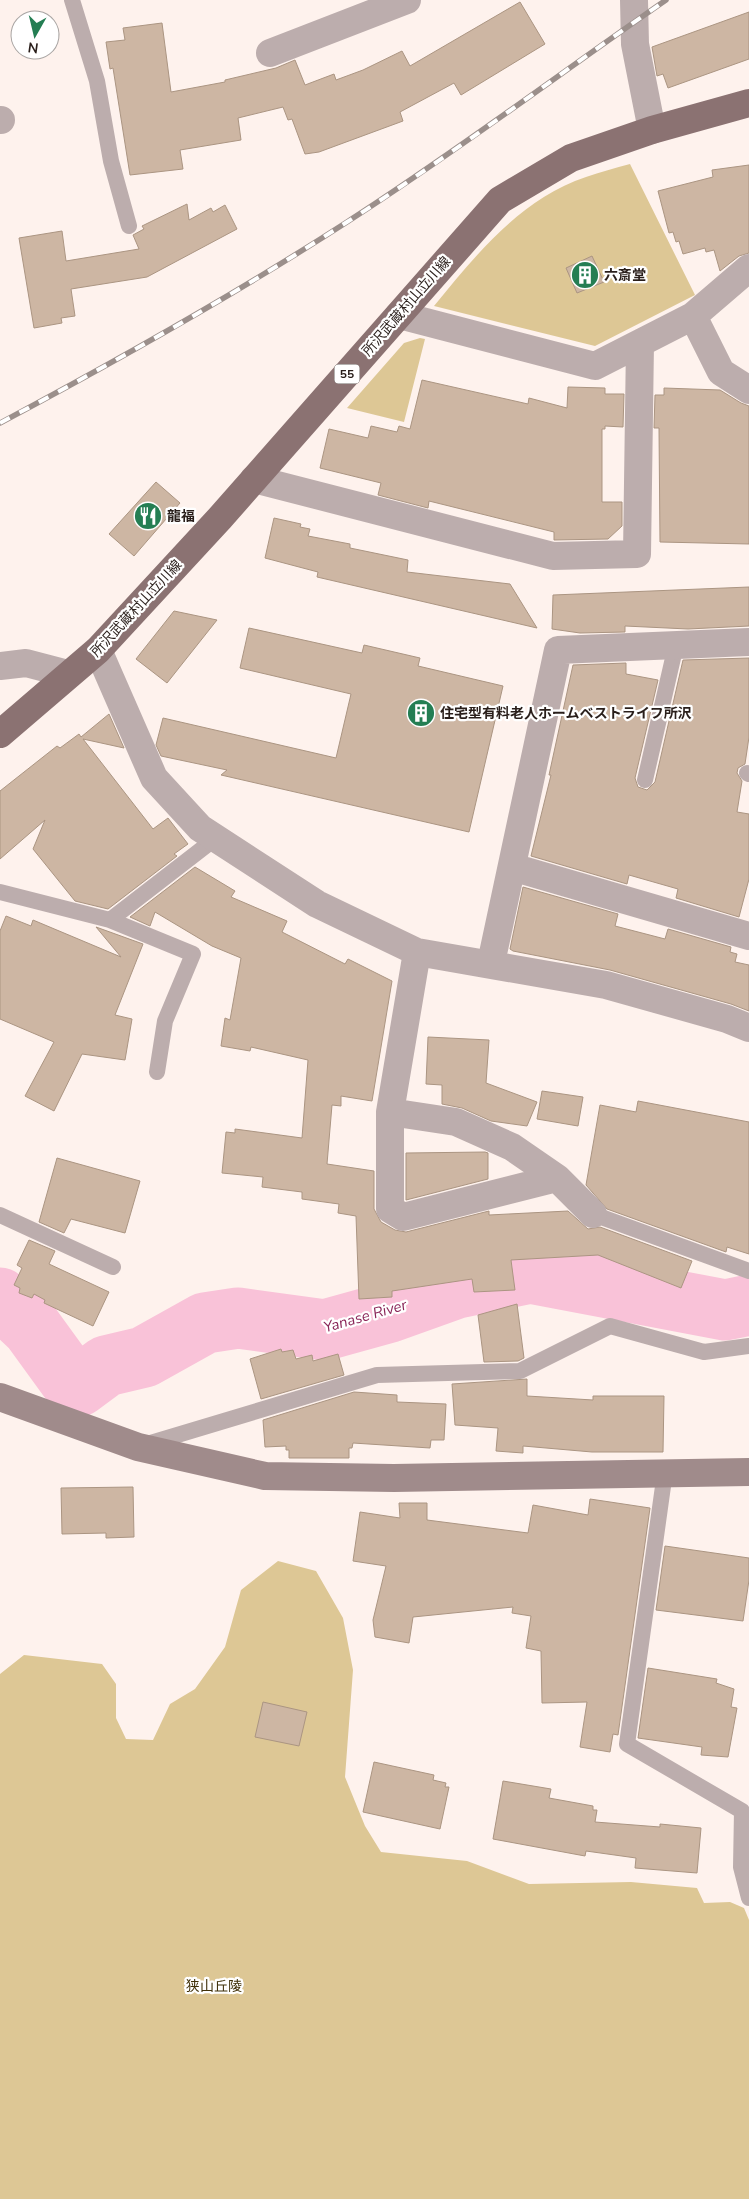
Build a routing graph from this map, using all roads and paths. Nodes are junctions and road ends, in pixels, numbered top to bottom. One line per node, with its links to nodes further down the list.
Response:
1 (72, 0): 7 (lane)
2 (407, 0): 4 (street)
3 (634, 0): 6 (street)
4 (270, 53)
5 (749, 103): 6 (main road, 所沢武蔵村山立川線 / 55)
6 (652, 130): 9 (main road, 所沢武蔵村山立川線 / 55)
7 (128, 226)
8 (749, 268): 10 (street)
9 (399, 315): 11 (street); 13 (main road, 所沢武蔵村山立川線 / 55)
10 (693, 316): 11 (street); 12 (street)
11 (640, 343): 13 (street)
12 (749, 390)
13 (254, 479): 16 (main road, 所沢武蔵村山立川線 / 55)
14 (749, 642): 15 (street)
15 (676, 645): 20 (lane); 22 (street)
16 (98, 650): 18 (main road, 所沢武蔵村山立川線 / 55); 21 (street)
17 (0, 666): 18 (street)
18 (68, 674): 19 (main road, 所沢武蔵村山立川線 / 55)
19 (0, 734)
20 (645, 780)
21 (216, 838): 24 (lane); 26 (street)
22 (512, 866): 25 (street); 27 (street)
23 (0, 892): 24 (lane)
24 (110, 920): 29 (lane)
25 (749, 936)
26 (417, 952): 27 (street); 30 (street)
27 (491, 964): 28 (street)
28 (749, 1028)
29 (157, 1072)
30 (390, 1112): 31 (street); 31 (street)
31 (557, 1178): 33 (street)
32 (0, 1214): 34 (lane)
33 (593, 1214): 35 (lane)
34 (114, 1267)
35 (749, 1271)
36 (749, 1346): 38 (lane)
37 (0, 1397): 38 (street)
38 (138, 1447): 39 (street)
39 (665, 1472): 40 (street); 41 (lane)
40 (749, 1472)
41 (749, 1898)

